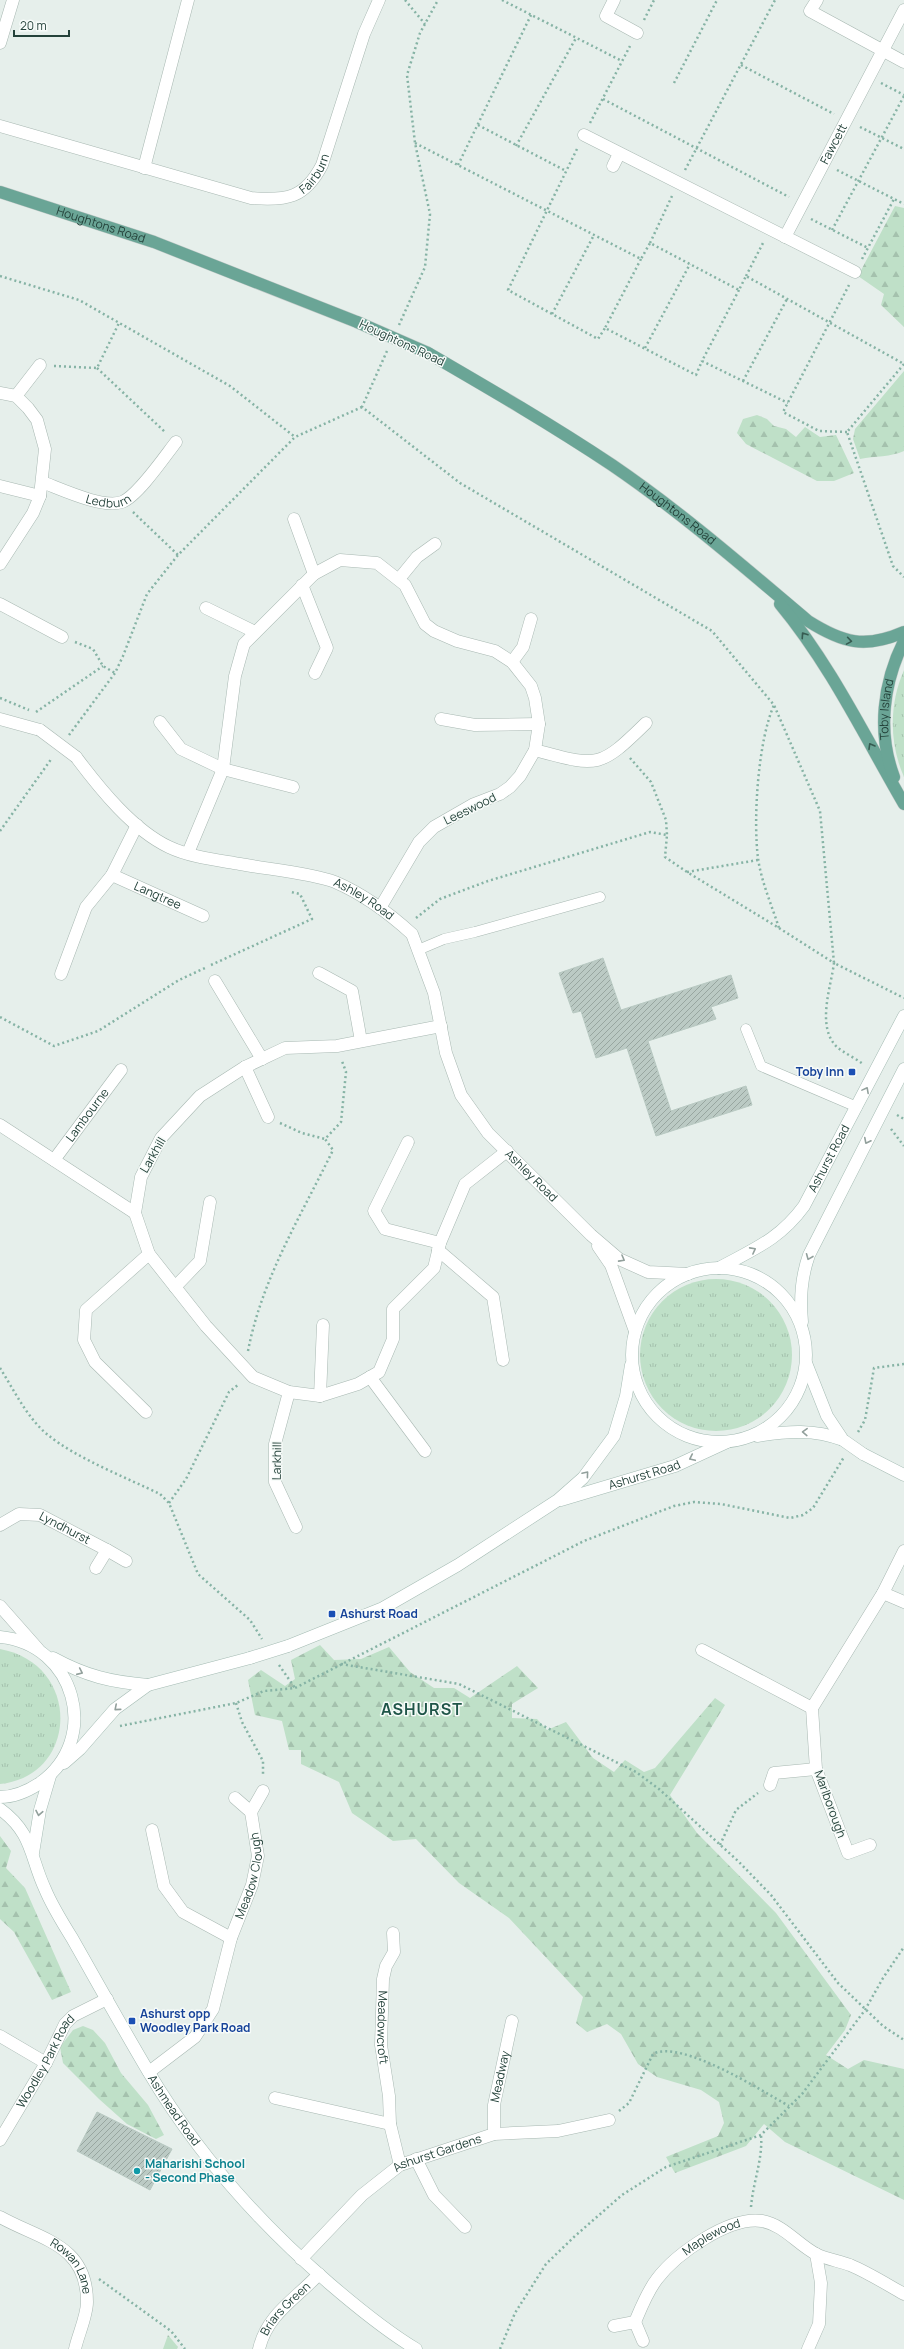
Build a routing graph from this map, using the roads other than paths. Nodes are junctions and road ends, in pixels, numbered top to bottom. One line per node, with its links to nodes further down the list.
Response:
1 (13, 0): 8 (street)
2 (188, 0): 15 (street)
3 (379, 0): 15 (street, Fairburn)
4 (614, 0): 7 (street)
5 (816, 0): 9 (street)
6 (904, 10): 9 (street, Fawcett)
7 (637, 33)
8 (0, 43)
9 (882, 51): 10 (street); 17 (street, Fawcett)
10 (904, 62)
11 (0, 126): 15 (street, Fairburn)
12 (584, 135): 13 (street)
13 (619, 154): 14 (street); 17 (street)
14 (613, 166)
15 (144, 168)
16 (0, 192): 31 (main road, Houghtons Road, bridge)
17 (785, 237): 18 (street)
18 (855, 272)
19 (40, 365): 21 (street)
20 (0, 393): 21 (street)
21 (16, 396): 23 (street)
22 (176, 442): 23 (street, Ledburn)
23 (42, 482): 25 (street)
24 (0, 486): 25 (street)
25 (40, 496): 28 (street)
26 (294, 520): 29 (street)
27 (435, 544): 30 (street)
28 (0, 564)
29 (314, 574): 30 (street, Leeswood); 32 (street, Leeswood)
30 (399, 579): 40 (street, Leeswood)
31 (760, 580): 37 (main road, Houghtons Road, one-way to 37); 50 (main road, Houghtons Road, one-way to 31)
32 (302, 585): 36 (street, Leeswood); 41 (street)
33 (0, 604): 38 (street)
34 (206, 608): 36 (street)
35 (531, 619): 40 (street)
36 (256, 632): 48 (street, Leeswood)
37 (904, 632)
38 (62, 637)
39 (904, 641): 50 (main road, Toby Island)
40 (512, 662): 46 (street, Leeswood)
41 (315, 673)
42 (0, 719): 51 (street, Ashley Road, bridge)
43 (441, 719): 46 (street)
44 (160, 722): 48 (street)
45 (646, 723): 47 (street)
46 (539, 724): 47 (street, Leeswood)
47 (534, 750): 55 (street, Leeswood)
48 (223, 769): 49 (street); 52 (street, Leeswood)
49 (293, 787)
50 (904, 803)
51 (137, 825): 52 (street, Ashley Road); 53 (street)
52 (188, 853): 55 (street, Ashley Road)
53 (112, 875): 56 (street, Langtree); 59 (street)
54 (600, 897): 57 (lane)
55 (380, 908): 57 (street, Ashley Road)
56 (203, 916)
57 (418, 950): 62 (street, Ashley Road)
58 (319, 973): 64 (street)
59 (61, 974)
60 (215, 981): 65 (street)
61 (902, 1019): 69 (street, Ashurst Road, one-way to 61)
62 (441, 1026): 64 (street, Larkhill); 73 (street, Ashley Road)
63 (746, 1029): 69 (lane)
64 (361, 1041): 65 (street, Larkhill)
65 (262, 1059): 66 (street, Larkhill)
66 (245, 1067): 70 (street); 76 (street, Larkhill)
67 (904, 1069): 84 (street, Ashurst Road, one-way to 84)
68 (122, 1070): 74 (street, Lambourne)
69 (857, 1107): 80 (street, Ashurst Road, one-way to 69)
70 (268, 1117)
71 (0, 1125): 74 (street)
72 (408, 1142): 78 (street)
73 (507, 1151): 77 (street, Ashley Road); 78 (street, Larkhill)
74 (54, 1160): 76 (street)
75 (210, 1202): 82 (street)
76 (135, 1213): 79 (street, Larkhill)
77 (591, 1235): 81 (street, Ashley Road, one-way to 81); 85 (street, Ashley Road)
78 (439, 1247): 87 (street); 89 (street, Larkhill)
79 (149, 1254): 82 (street, Larkhill); 92 (street)
80 (719, 1268): 81 (street); 84 (street)
81 (688, 1274): 85 (street)
82 (175, 1287): 90 (street, Larkhill)
83 (323, 1325): 91 (street)
84 (803, 1330): 88 (street)
85 (635, 1331): 86 (street, Ashurst Road)
86 (632, 1358): 95 (street); 98 (street, Ashurst Road, one-way to 86)
87 (502, 1360)
88 (806, 1363): 93 (street); 94 (street)
89 (370, 1377): 91 (street, Larkhill); 96 (street)
90 (289, 1392): 91 (street, Larkhill); 100 (street, Larkhill)
91 (320, 1396)
92 (146, 1412)
93 (749, 1437): 94 (street, one-way to 93); 95 (street)
94 (843, 1440): 97 (street, bridge)
95 (728, 1442): 98 (street, Ashurst Road, one-way to 98)
96 (425, 1451)
97 (904, 1475)
98 (558, 1500): 111 (street, Ashurst Road, bridge)
99 (0, 1525): 101 (street, Lyndhurst)
100 (296, 1527)
101 (107, 1550): 103 (street, Lyndhurst); 104 (street)
102 (904, 1551): 105 (street)
103 (126, 1561)
104 (96, 1568)
105 (883, 1592): 106 (street); 112 (street)
106 (904, 1602)
107 (0, 1606): 110 (street)
108 (0, 1637): 110 (street, Ashurst Road)
109 (702, 1650): 112 (street)
110 (41, 1651): 111 (street, Ashurst Road, one-way to 111); 114 (street)
111 (148, 1685): 114 (street, Ashurst Road, one-way to 114)
112 (812, 1708): 113 (street, Marlborough)
113 (816, 1769): 115 (street); 122 (street, Marlborough)
114 (52, 1774): 117 (street, Ashurst Road); 123 (street, Ashmead Road, one-way to 123)
115 (770, 1785)
116 (263, 1791): 120 (street)
117 (0, 1797)
118 (235, 1798): 120 (street)
119 (0, 1809): 123 (street, Ashmead Road)
120 (251, 1812): 125 (street, Meadow Clough)
121 (152, 1830): 125 (street, Meadow Clough)
122 (870, 1845)
123 (33, 1853): 126 (street, Ashmead Road)
124 (394, 1933): 133 (street, Meadowcroft)
125 (232, 1938): 130 (street, Meadow Clough)
126 (107, 1999): 129 (street, Woodley Park Road); 130 (street, Ashmead Road)
127 (512, 2020): 134 (street, Meadway)
128 (0, 2036): 129 (street)
129 (46, 2063): 135 (street, Woodley Park Road)
130 (148, 2072): 141 (street, Ashmead Road)
131 (275, 2098): 133 (street)
132 (609, 2120): 134 (street, Ashurst Gardens)
133 (390, 2124): 137 (street, Meadowcroft)
134 (494, 2134): 136 (street, Ashurst Gardens)
135 (0, 2140)
136 (416, 2159): 137 (street, Ashurst Gardens); 139 (street)
137 (400, 2165): 141 (street, Ashurst Gardens)
138 (0, 2217): 147 (street, Rowan Lane)
139 (464, 2227)
140 (816, 2254): 143 (street, Maplewood); 144 (street, Maplewood); 150 (street)
141 (301, 2259): 142 (street, Ashmead Road)
142 (319, 2274): 148 (street, Briars Green); 149 (street, Ashmead Road)
143 (904, 2294)
144 (635, 2322): 145 (street); 146 (street)
145 (614, 2326)
146 (643, 2341)
147 (75, 2349)
148 (259, 2349)
149 (416, 2349)
150 (808, 2349)

